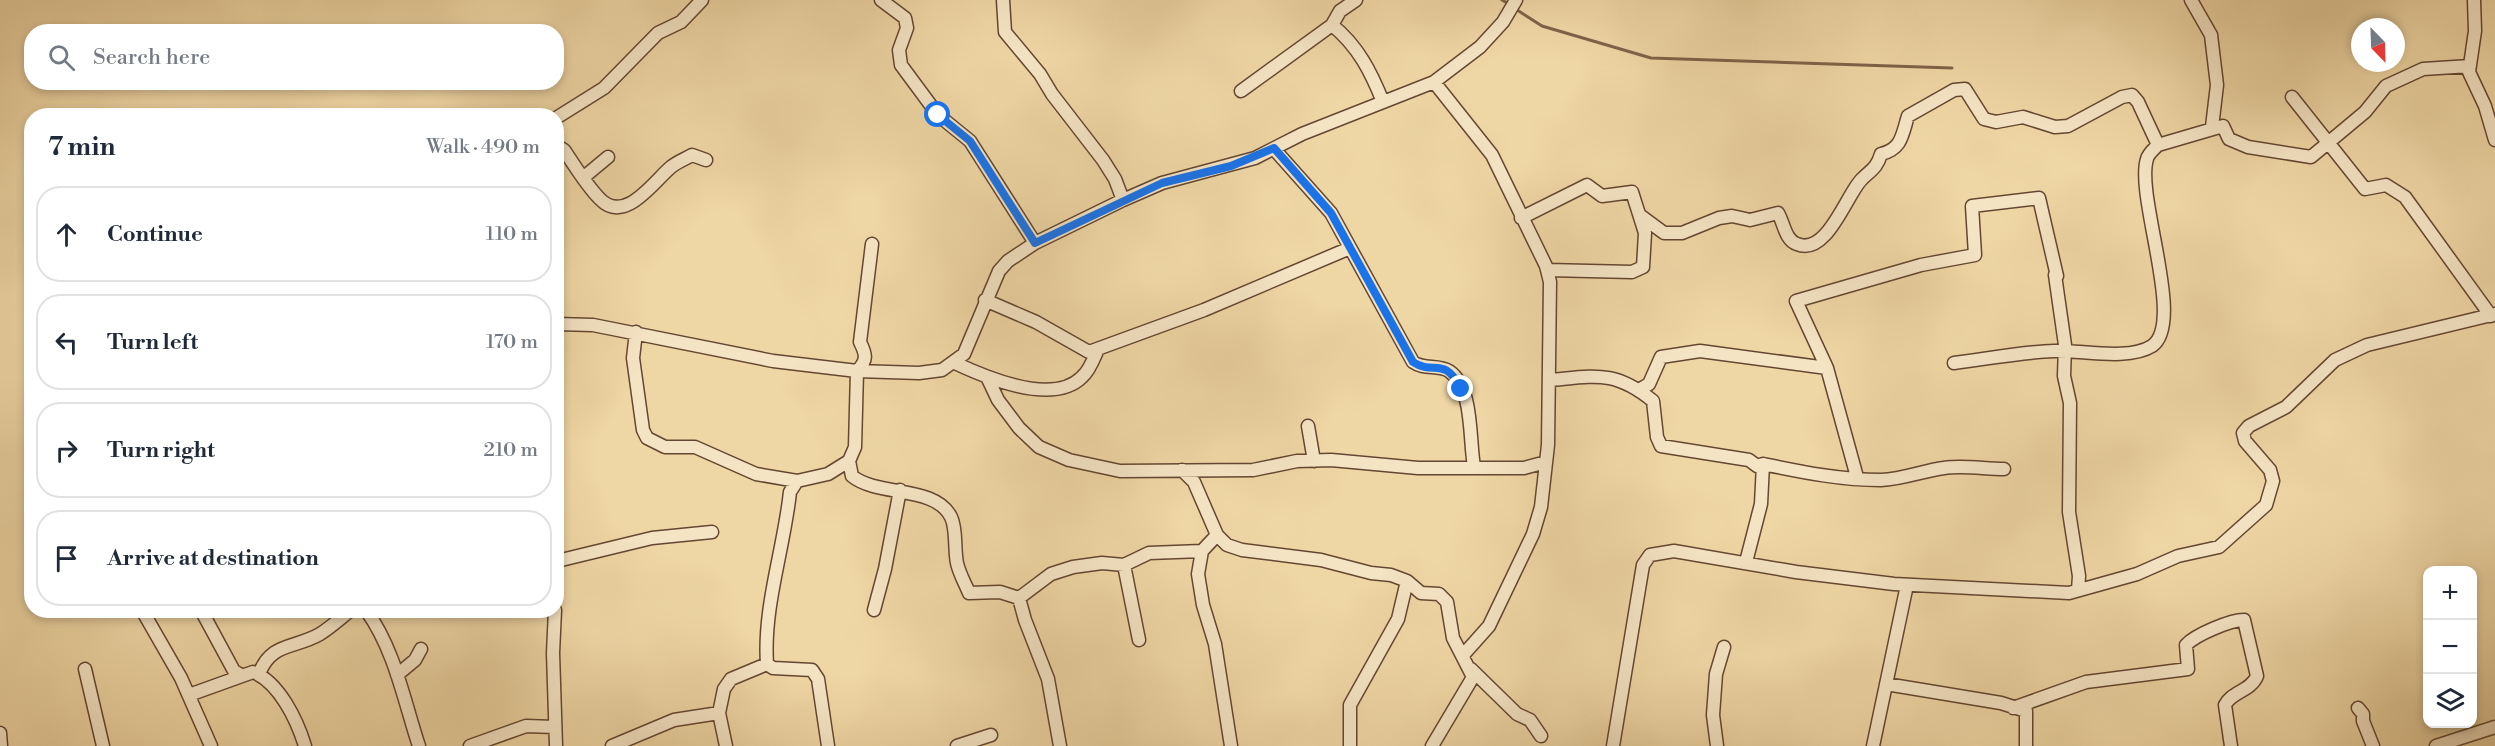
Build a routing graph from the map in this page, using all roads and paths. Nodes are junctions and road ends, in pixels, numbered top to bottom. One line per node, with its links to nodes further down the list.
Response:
1 (702, 0): 14 (street)
2 (881, 0): 27 (street)
3 (1002, 0): 24 (street)
4 (1356, 0): 8 (street)
5 (1516, 0): 10 (street)
6 (2191, 0): 15 (street)
7 (2474, 0): 9 (street)
8 (1332, 25): 11 (street); 13 (street)
9 (2470, 66): 16 (street); 17 (street)
10 (1434, 82): 13 (street); 26 (street)
11 (1241, 91)
12 (2292, 97): 17 (street)
13 (1383, 102): 19 (street)
14 (564, 113)
15 (2212, 127): 17 (street); 18 (street)
16 (2495, 140)
17 (2329, 142): 32 (street)
18 (2158, 145): 25 (street); 36 (street)
19 (1274, 148): 24 (street); 29 (street)
20 (564, 150): 23 (street)
21 (608, 157): 23 (street)
22 (706, 160): 23 (street)
23 (584, 177)
24 (1123, 200): 27 (street)
25 (1641, 216): 26 (street); 30 (street)
26 (1521, 218): 30 (street)
27 (1035, 243): 31 (street)
28 (872, 244): 40 (street)
29 (1350, 248): 35 (street); 45 (street)
30 (1547, 270): 42 (street)
31 (985, 300): 35 (street); 37 (street)
32 (2493, 315): 66 (street)
33 (564, 324): 34 (street)
34 (636, 332): 40 (street); 55 (street)
35 (1098, 349): 41 (street)
36 (2064, 352): 38 (street); 39 (street); 63 (street)
37 (955, 363): 40 (street); 41 (street)
38 (1954, 363)
39 (1827, 369): 43 (street); 54 (street)
40 (857, 371): 46 (street)
41 (988, 379): 53 (street)
42 (1550, 380): 43 (street); 48 (street)
43 (1639, 390): 49 (street)
44 (1308, 426): 47 (street)
45 (1471, 451): 50 (street); 51 (street)
46 (849, 461): 55 (street); 56 (street)
47 (1314, 461): 50 (street); 53 (street)
48 (1546, 462): 51 (street); 78 (street)
49 (1763, 464): 54 (street); 61 (street)
50 (1459, 466): 51 (street)
51 (1474, 466)
52 (2004, 469): 54 (street)
53 (1182, 470): 58 (street)
54 (1857, 477)
55 (797, 481): 79 (street)
56 (900, 490): 68 (street); 69 (street)
57 (712, 532): 60 (street)
58 (1217, 535): 59 (street); 64 (street)
59 (1202, 551): 62 (street); 107 (street)
60 (564, 559)
61 (1746, 562): 65 (street); 110 (street)
62 (1124, 565): 68 (street); 75 (street)
63 (2079, 576): 66 (street); 67 (street)
64 (1407, 581): 78 (street); 108 (street)
65 (1907, 585): 67 (street); 85 (street)
66 (2092, 587): 67 (street)
67 (2078, 590)
68 (1019, 598): 106 (street)
69 (874, 610)
70 (146, 618): 86 (street)
71 (205, 618): 83 (street)
72 (341, 618): 82 (street)
73 (372, 618): 84 (street)
74 (555, 618): 90 (street)
75 (1139, 640)
76 (1724, 647): 111 (street)
77 (421, 649): 84 (street)
78 (1464, 654): 81 (street)
79 (767, 664): 89 (street); 104 (street)
80 (85, 669): 96 (street)
81 (1471, 669): 94 (street); 109 (street)
82 (260, 674): 83 (street); 98 (street)
83 (241, 675): 86 (street)
84 (397, 675): 99 (street)
85 (1886, 684): 87 (street); 112 (street)
86 (189, 695): 97 (street)
87 (2013, 708): 113 (street); 114 (street)
88 (2358, 708): 115 (street)
89 (719, 713): 102 (street); 103 (street)
90 (554, 727): 100 (street); 101 (street)
91 (2495, 727): 116 (street)
92 (0, 733): 95 (street)
93 (991, 735): 105 (street)
94 (1540, 736)
95 (1, 746)
96 (103, 746)
97 (211, 746)
98 (305, 746)
99 (420, 746)
100 (470, 746)
101 (556, 746)
102 (612, 746)
103 (726, 746)
104 (828, 746)
105 (957, 746)
106 (1060, 746)
107 (1231, 746)
108 (1350, 746)
109 (1432, 746)
110 (1613, 746)
111 (1717, 746)
112 (1873, 746)
113 (2026, 746)
114 (2230, 746)
115 (2373, 746)
116 (2436, 746)

